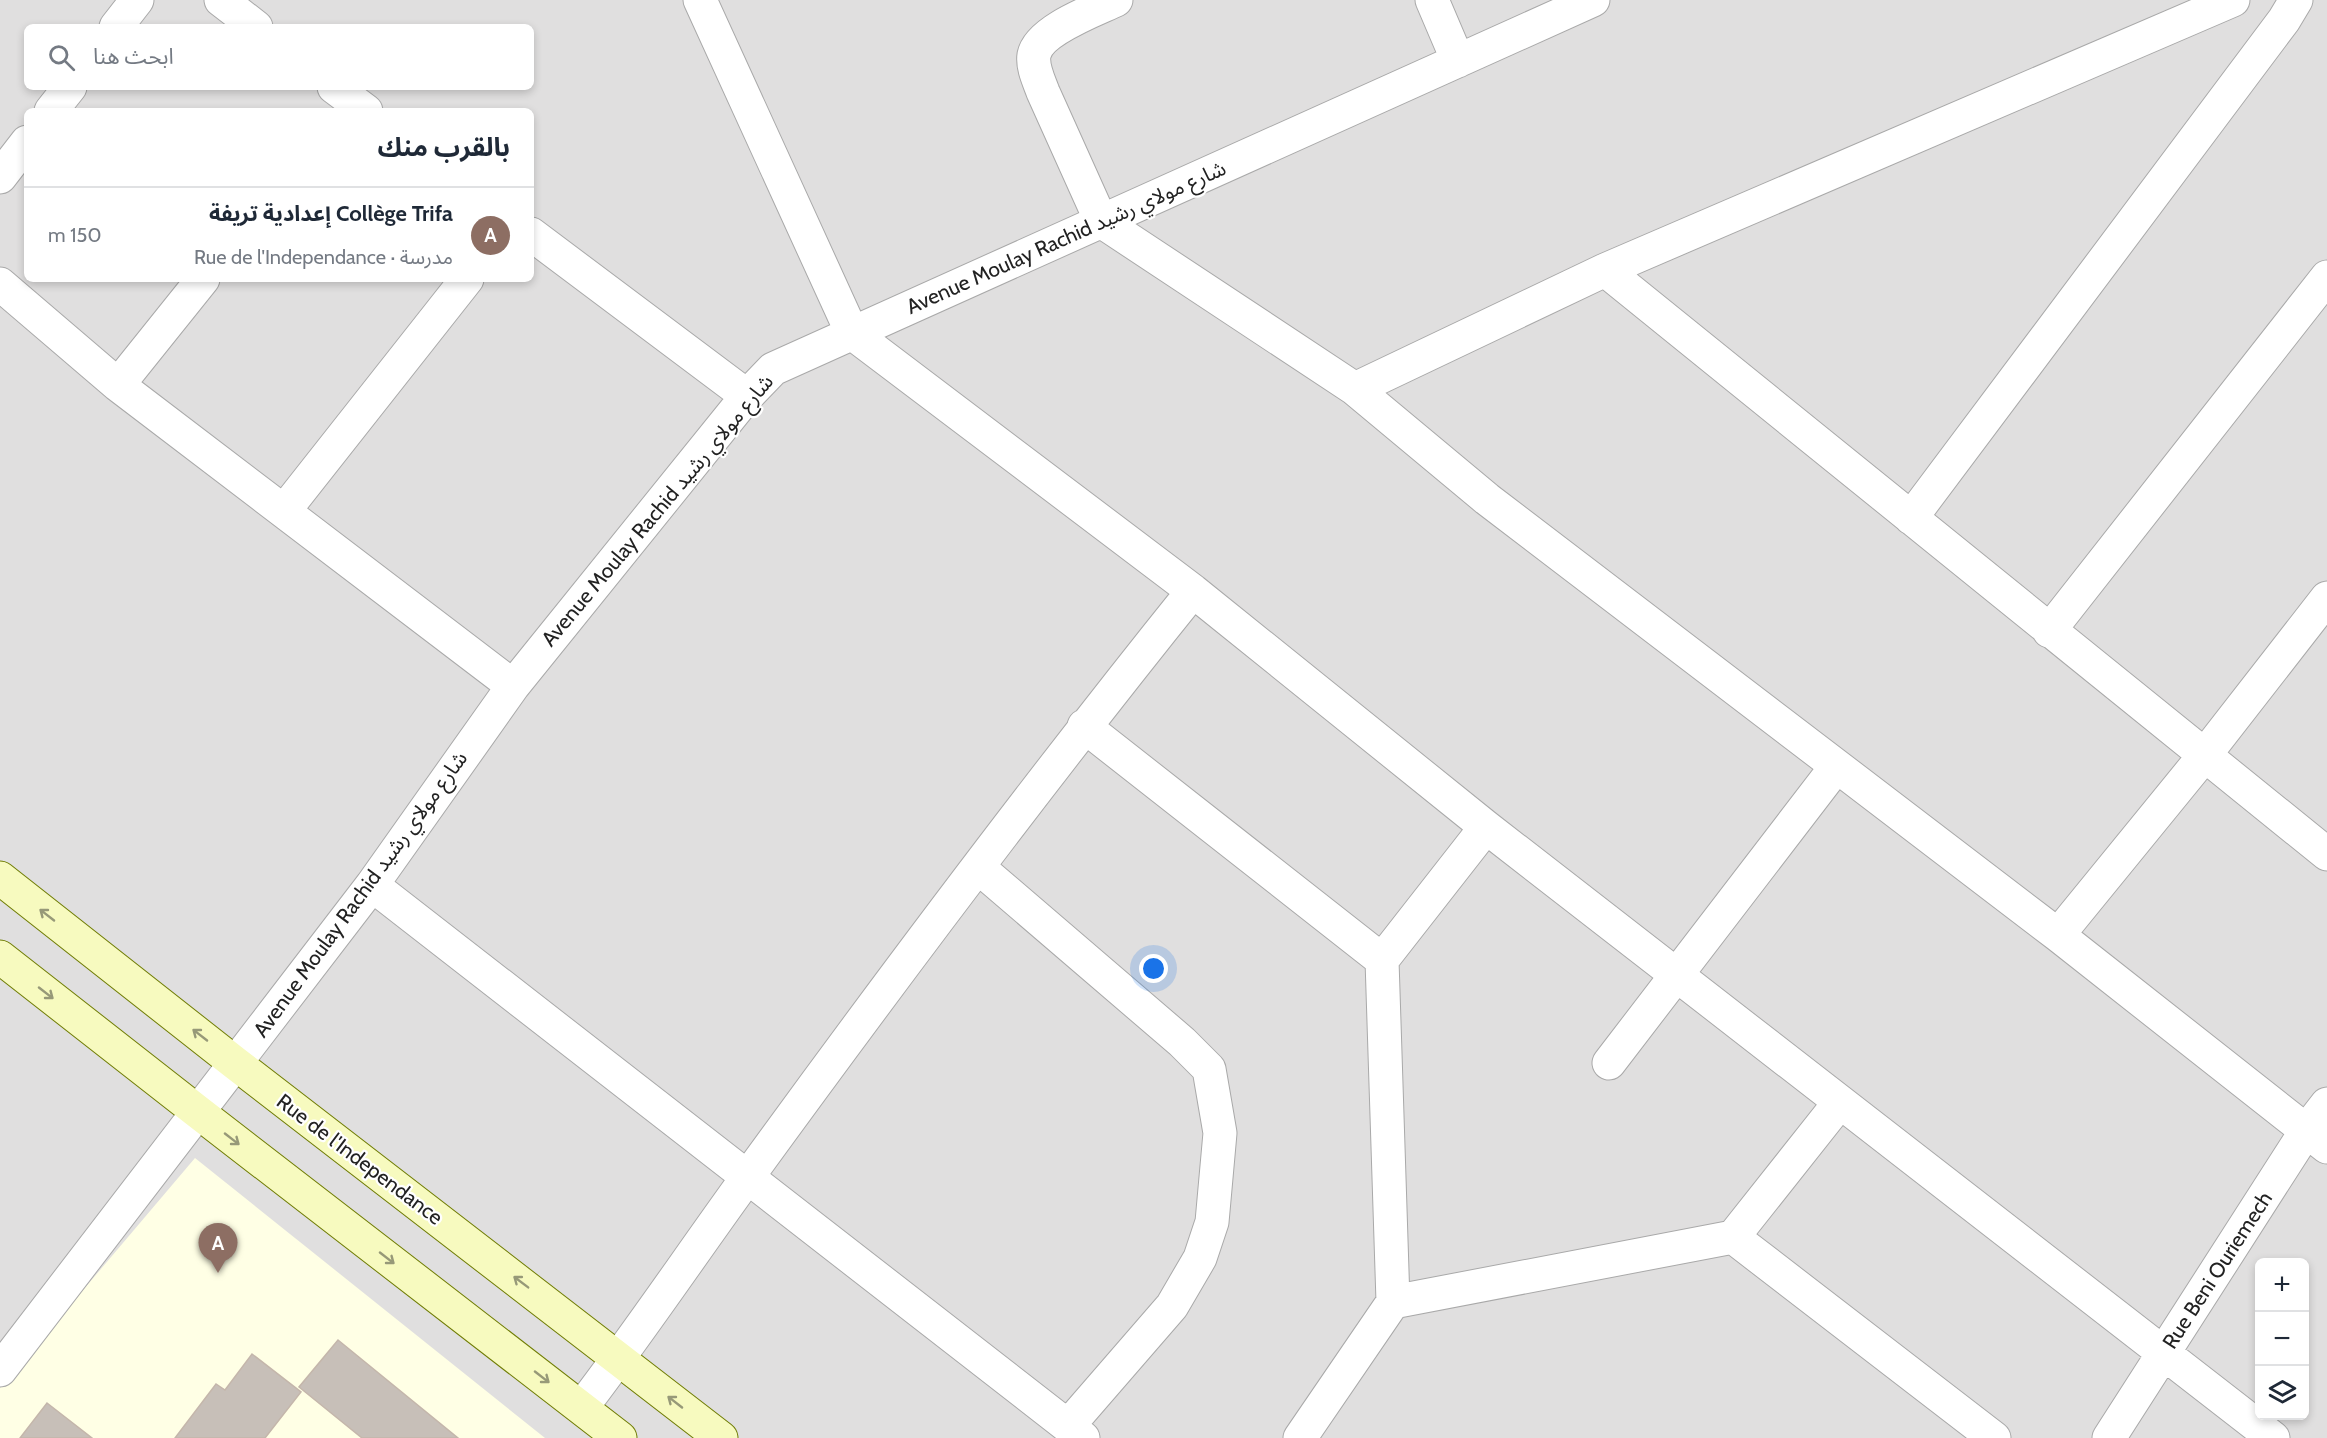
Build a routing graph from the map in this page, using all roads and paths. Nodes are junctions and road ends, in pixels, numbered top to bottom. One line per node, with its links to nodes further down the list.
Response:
1 (137, 0): 9 (street)
2 (221, 0): 10 (street)
3 (700, 0): 23 (street)
4 (1116, 0): 16 (street)
5 (1432, 0): 11 (street)
6 (1593, 0): 11 (street, Avenue Moulay Rachid شارع مولاي رشيد)
7 (2233, 0): 18 (street)
8 (2296, 0): 28 (street)
9 (118, 24)
10 (252, 24)
11 (1458, 61): 16 (street, Avenue Moulay Rachid شارع مولاي رشيد)
12 (67, 90): 13 (street)
13 (53, 108)
14 (24, 146): 15 (street)
15 (0, 177)
16 (1101, 221): 23 (street, Avenue Moulay Rachid شارع مولاي رشيد); 25 (street)
17 (534, 236): 26 (street)
18 (1605, 270): 25 (street); 28 (street)
19 (2327, 277): 31 (street)
20 (200, 282): 24 (street)
21 (465, 282): 27 (street)
22 (0, 284): 24 (street)
23 (852, 333): 26 (street, Avenue Moulay Rachid شارع مولاي رشيد); 29 (street)
24 (118, 385): 27 (street)
25 (1354, 389): 35 (street)
26 (747, 396): 32 (street, Avenue Moulay Rachid شارع مولاي رشيد)
27 (284, 511): 32 (street)
28 (1911, 518): 31 (street)
29 (1193, 591): 33 (street); 36 (street)
30 (2327, 598): 34 (street)
31 (2049, 631): 34 (street)
32 (513, 686): 40 (street, Avenue Moulay Rachid شارع مولاي رشيد)
33 (1084, 726): 38 (street); 43 (street)
34 (2204, 756): 37 (street); 41 (street)
35 (1836, 767): 41 (street); 44 (street)
36 (1486, 827): 43 (street); 44 (street)
37 (2327, 854)
38 (978, 867): 51 (street); 58 (street)
39 (0, 878): 45 (main road, Rue de l'Independance, one-way to 39)
40 (372, 885): 45 (street, Avenue Moulay Rachid شارع مولاي رشيد); 51 (street)
41 (2058, 935): 50 (street)
42 (0, 957): 49 (main road, one-way to 49)
43 (1382, 960): 53 (street)
44 (1677, 975): 46 (street); 47 (street)
45 (235, 1063): 49 (street, Avenue Moulay Rachid شارع مولاي رشيد); 55 (main road, Rue de l'Independance, one-way to 45)
46 (1609, 1063)
47 (1839, 1102): 52 (street); 54 (street)
48 (2327, 1104): 50 (street, Rue Beni Ouriemech)
49 (198, 1112): 56 (street, Avenue Moulay Rachid شارع مولاي رشيد); 57 (main road, one-way to 57)
50 (2316, 1139): 54 (street, Rue Beni Ouriemech)
51 (749, 1176): 55 (street); 58 (street)
52 (1733, 1237): 53 (street); 62 (street)
53 (1394, 1302): 61 (street)
54 (2164, 1352): 63 (street, Rue Beni Ouriemech); 64 (street)
55 (620, 1358): 57 (street); 60 (main road, Rue de l'Independance, one-way to 55)
56 (0, 1370)
57 (582, 1407): 59 (main road)
58 (1075, 1432)
59 (620, 1438)
60 (721, 1438)
61 (1300, 1438)
62 (1994, 1438)
63 (2109, 1438)
64 (2273, 1438)

